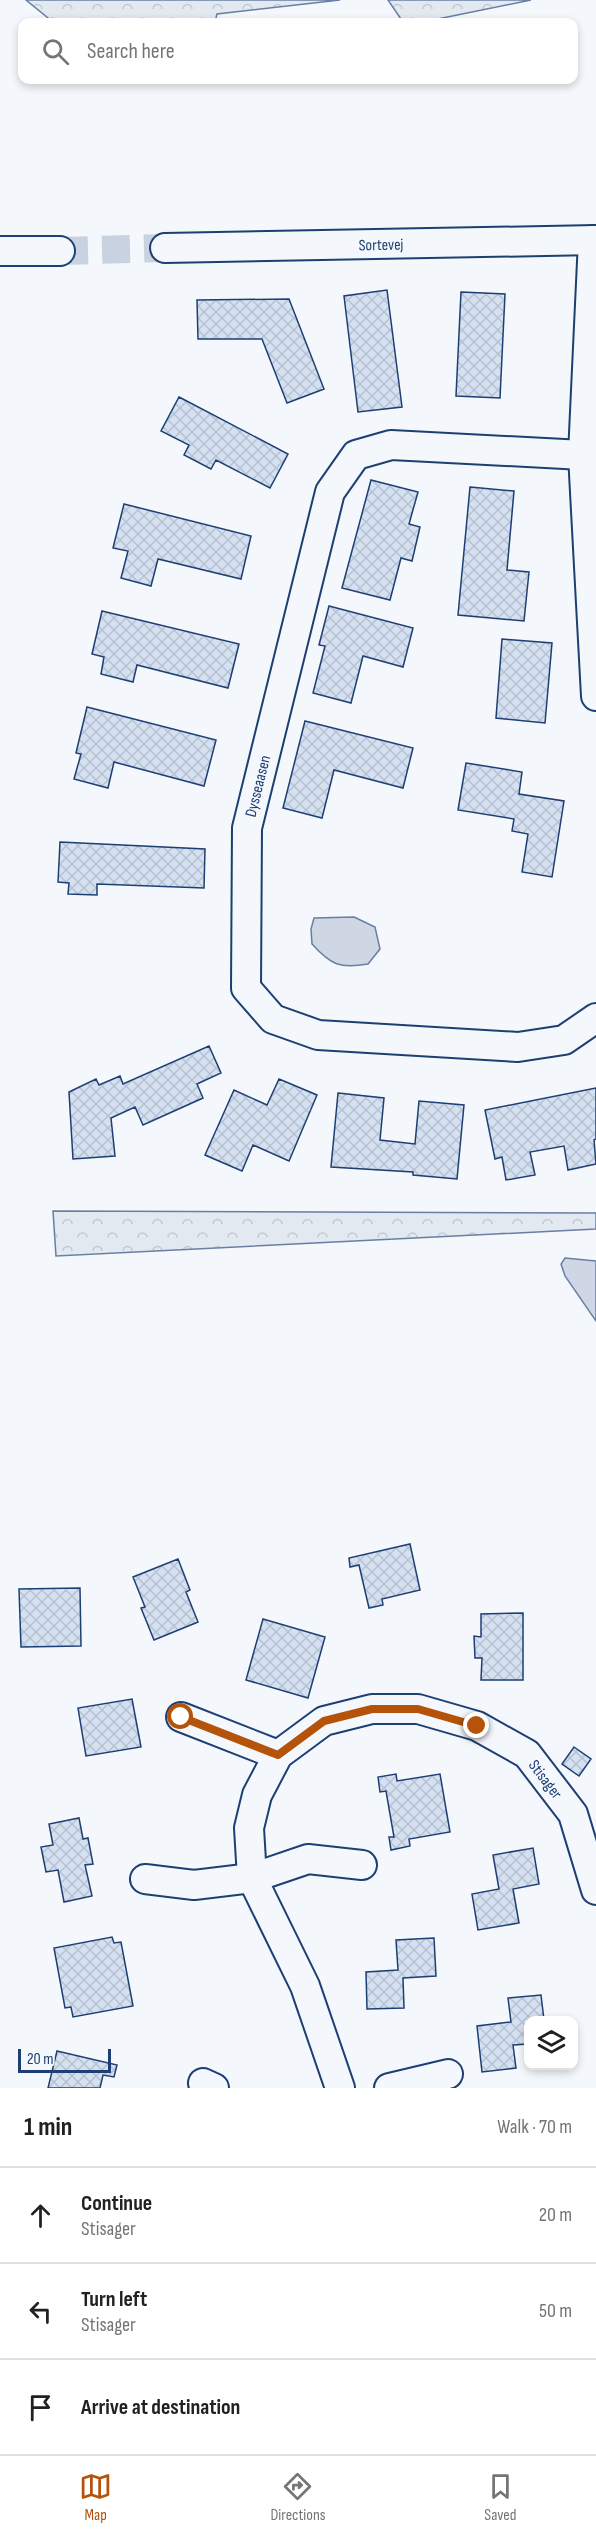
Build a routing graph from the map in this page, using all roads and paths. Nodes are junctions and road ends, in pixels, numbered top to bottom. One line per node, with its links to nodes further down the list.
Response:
1 (595, 240): 2 (street, Sortevej); 5 (street)
2 (165, 248)
3 (0, 251): 4 (street)
4 (60, 251)
5 (584, 455): 6 (street); 7 (street, Dysseaasen)
6 (596, 696)
7 (596, 1018)
8 (181, 1717): 9 (street)
9 (278, 1755): 10 (street, Stisager); 12 (street, Stisager)
10 (590, 1850): 14 (street, Stisager)
11 (362, 1865): 12 (street)
12 (252, 1878): 13 (street); 16 (street, Stisager)
13 (145, 1879)
14 (596, 1890)
15 (448, 2074): 17 (street)
16 (340, 2088)
17 (389, 2088)

